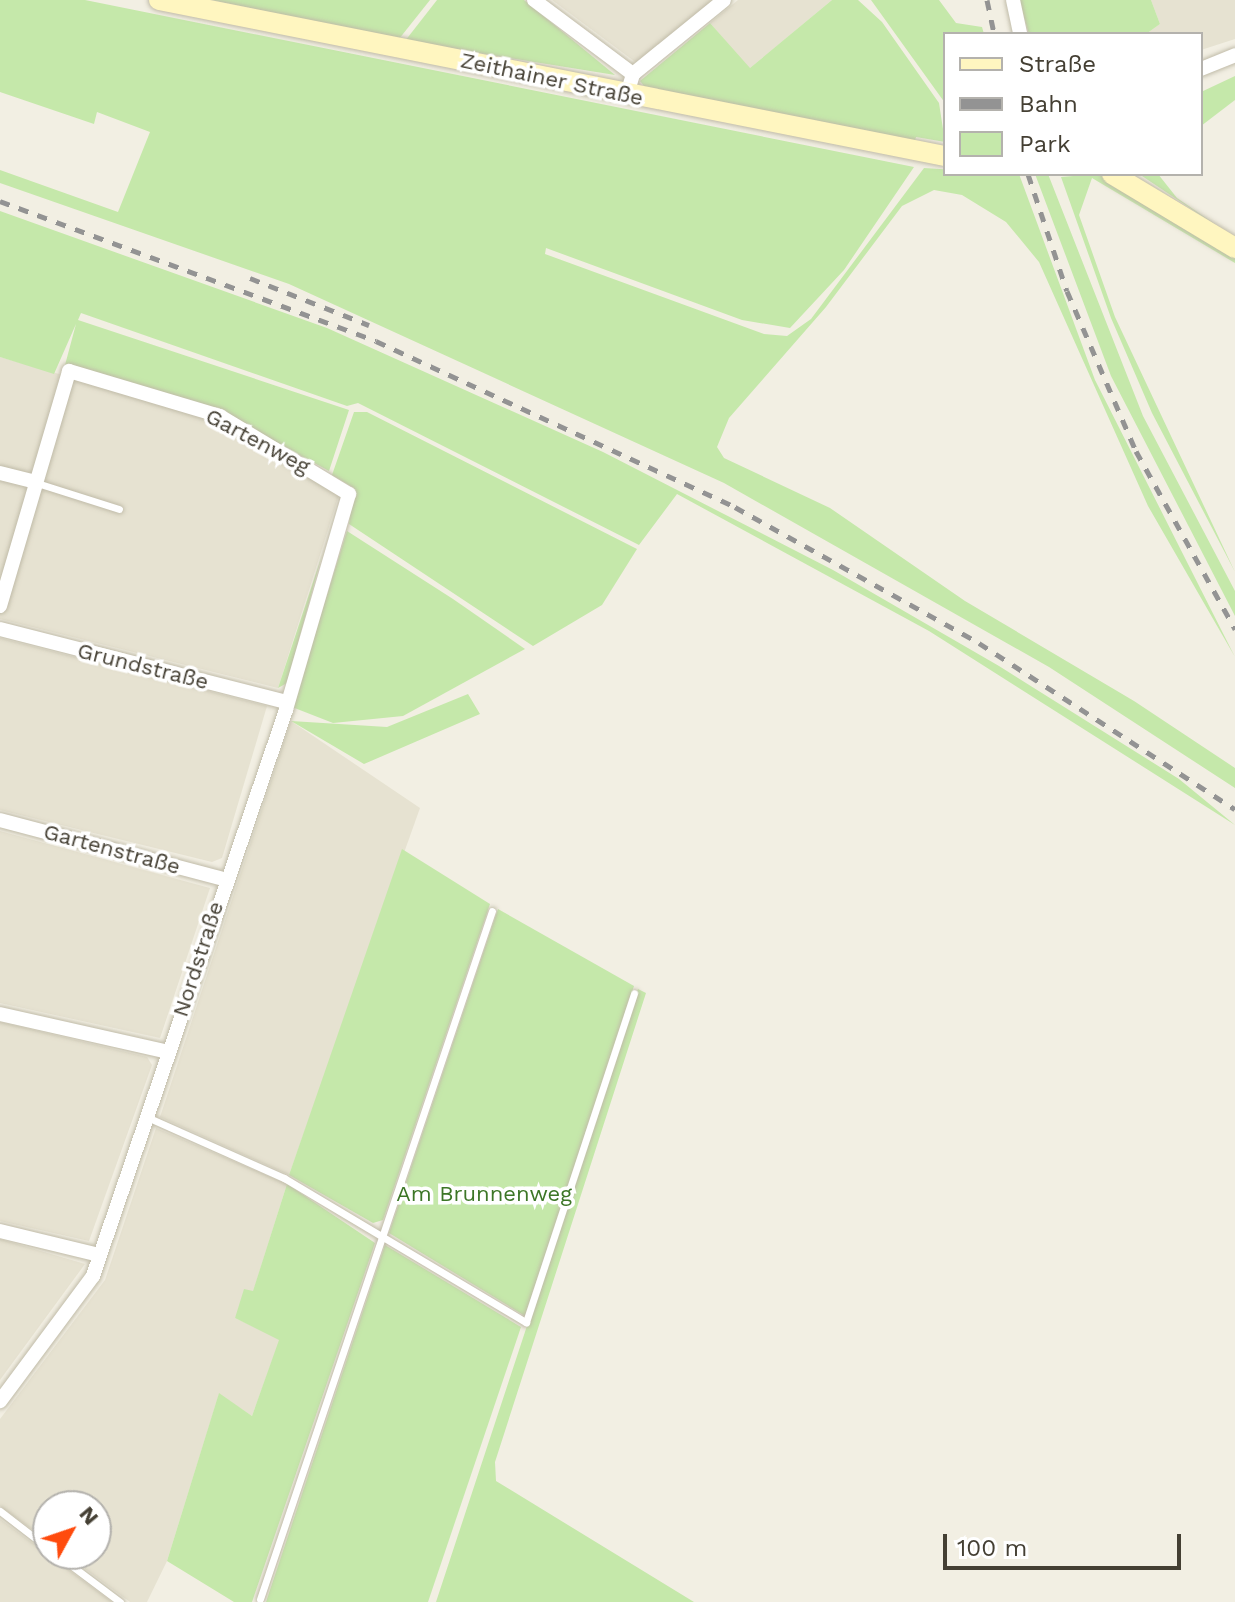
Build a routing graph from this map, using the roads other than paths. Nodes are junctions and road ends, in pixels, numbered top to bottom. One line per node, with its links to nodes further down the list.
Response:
1 (159, 0): 8 (street, Zeithainer Straße)
2 (534, 0): 8 (street)
3 (724, 0): 8 (street)
4 (1013, 0): 5 (street)
5 (1020, 32)
6 (1235, 55): 7 (street)
7 (1203, 68)
8 (630, 84): 9 (street, Zeithainer Straße)
9 (943, 156)
10 (1117, 176): 11 (street)
11 (1235, 248)
12 (0, 473): 13 (street)
13 (35, 482): 14 (street, Gartenweg); 15 (lane); 16 (street)
14 (349, 494): 18 (street, Nordstraße)
15 (119, 509)
16 (0, 606)
17 (0, 629): 18 (street, Grundstraße)
18 (286, 702): 20 (street, Nordstraße)
19 (0, 820): 20 (street, Gartenstraße)
20 (223, 879): 24 (street, Nordstraße)
21 (492, 911): 27 (lane)
22 (634, 993): 27 (lane)
23 (0, 1014): 24 (street)
24 (168, 1052): 25 (street, Nordstraße)
25 (147, 1117): 27 (lane); 28 (street, Nordstraße)
26 (0, 1231): 28 (street)
27 (382, 1233): 33 (lane)
28 (99, 1255): 29 (street, Nordstraße)
29 (0, 1401)
30 (0, 1511): 31 (lane)
31 (32, 1536)
32 (77, 1570): 34 (lane)
33 (260, 1599)
34 (120, 1602)

